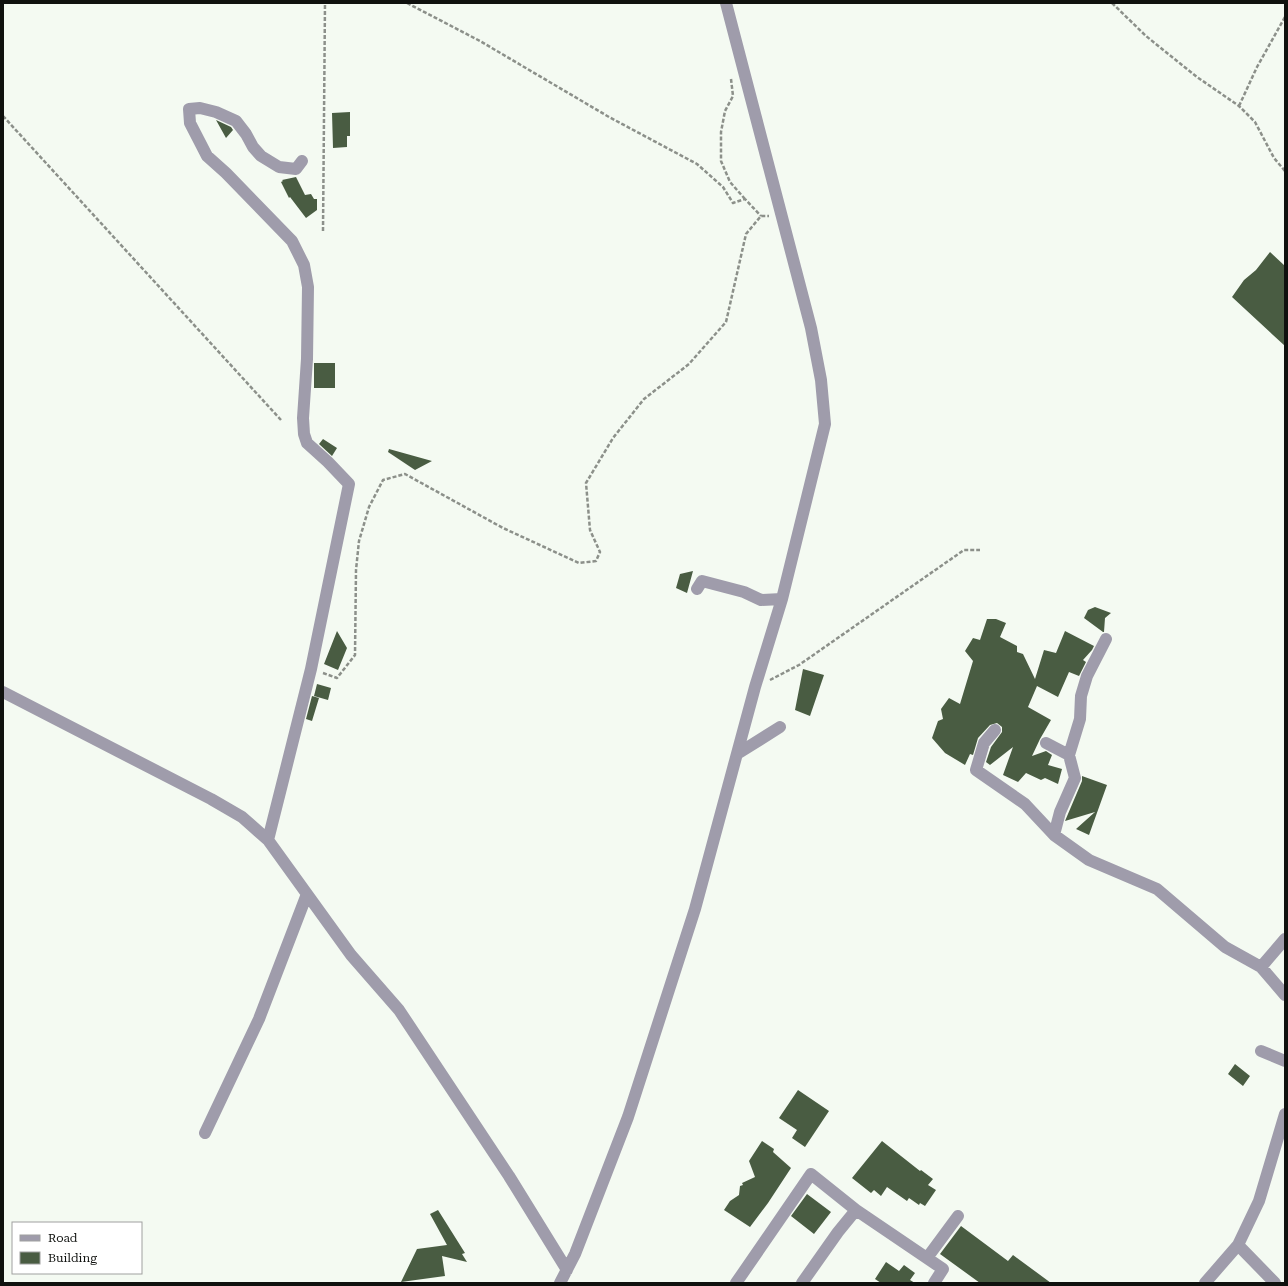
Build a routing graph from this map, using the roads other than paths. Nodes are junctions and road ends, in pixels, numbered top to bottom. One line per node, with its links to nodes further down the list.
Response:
1 (726, 3): 4 (street)
2 (302, 161): 13 (street)
3 (697, 589): 4 (street)
4 (782, 599): 10 (street)
5 (1106, 639): 11 (street)
6 (3, 692): 13 (street)
7 (780, 727): 10 (street)
8 (995, 730): 12 (street)
9 (1046, 743): 11 (street)
10 (737, 754): 26 (street)
11 (1069, 755): 12 (street)
12 (1054, 835): 16 (street)
13 (268, 840): 14 (street)
14 (307, 894): 21 (street); 26 (street)
15 (1285, 939): 16 (street)
16 (1261, 966): 17 (street)
17 (1285, 995)
18 (1262, 1051): 19 (street)
19 (1285, 1061)
20 (1285, 1114): 24 (street)
21 (205, 1133)
22 (856, 1210): 25 (street); 28 (street); 29 (street)
23 (958, 1216): 25 (street)
24 (1238, 1245): 31 (street); 32 (street)
25 (927, 1258): 30 (street)
26 (567, 1270): 27 (street)
27 (560, 1283)
28 (736, 1283)
29 (802, 1283)
30 (934, 1283)
31 (1205, 1283)
32 (1275, 1283)

